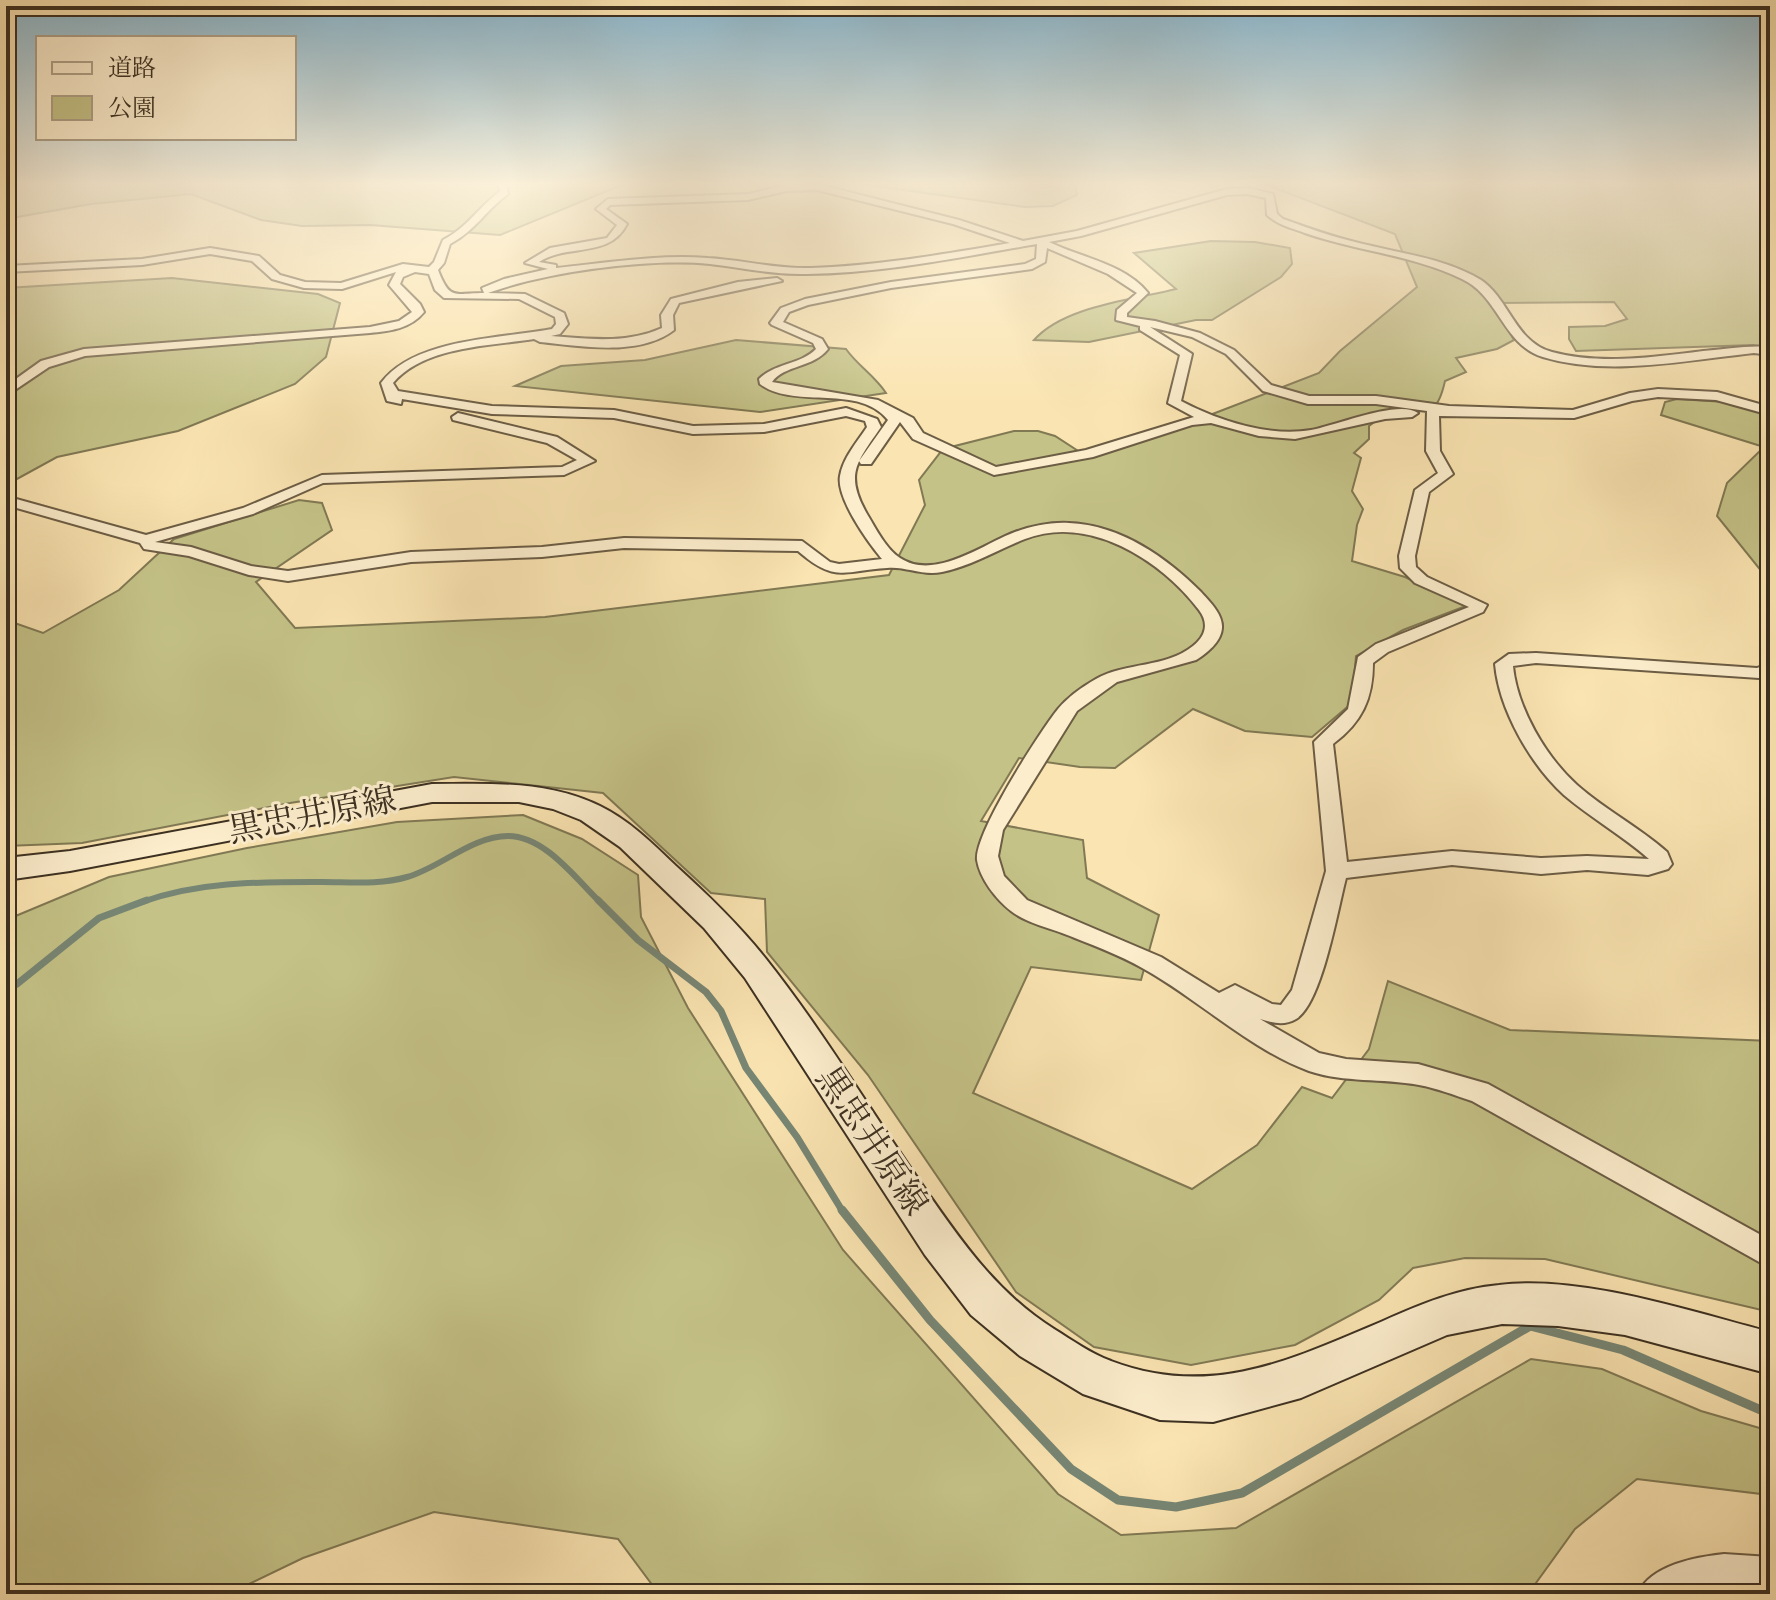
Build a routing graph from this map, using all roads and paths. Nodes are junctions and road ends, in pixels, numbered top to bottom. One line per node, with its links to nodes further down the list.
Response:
1 (162, 259): 11 (street)
2 (256, 259): 10 (street)
3 (440, 259): 13 (street)
4 (538, 259): 12 (street)
5 (930, 259): 9 (street)
6 (1041, 259): 22 (street)
7 (1082, 259): 15 (street)
8 (1405, 259): 17 (street)
9 (873, 267): 12 (street); 16 (street)
10 (417, 268): 13 (street); 18 (street)
11 (6, 269)
12 (573, 269): 14 (street)
13 (432, 270): 14 (street)
14 (480, 296): 16 (street)
15 (1122, 320): 21 (street); 23 (street)
16 (497, 341): 19 (street)
17 (1770, 351)
18 (6, 392)
19 (393, 394): 24 (street); 26 (street)
20 (1770, 411): 21 (street)
21 (1440, 412): 23 (street); 30 (street)
22 (892, 414): 23 (street); 24 (street)
23 (1220, 422)
24 (847, 475): 27 (street)
25 (9, 501): 26 (street)
26 (147, 540): 27 (street)
27 (895, 562): 31 (street)
28 (1770, 668): 30 (street)
29 (6, 869): 33 (main road, 黒忠井原線)
30 (1337, 871): 31 (street)
31 (1220, 1005): 32 (street)
32 (1770, 1255)
33 (1770, 1353)
34 (1770, 1574): 35 (street)
35 (1655, 1594)

